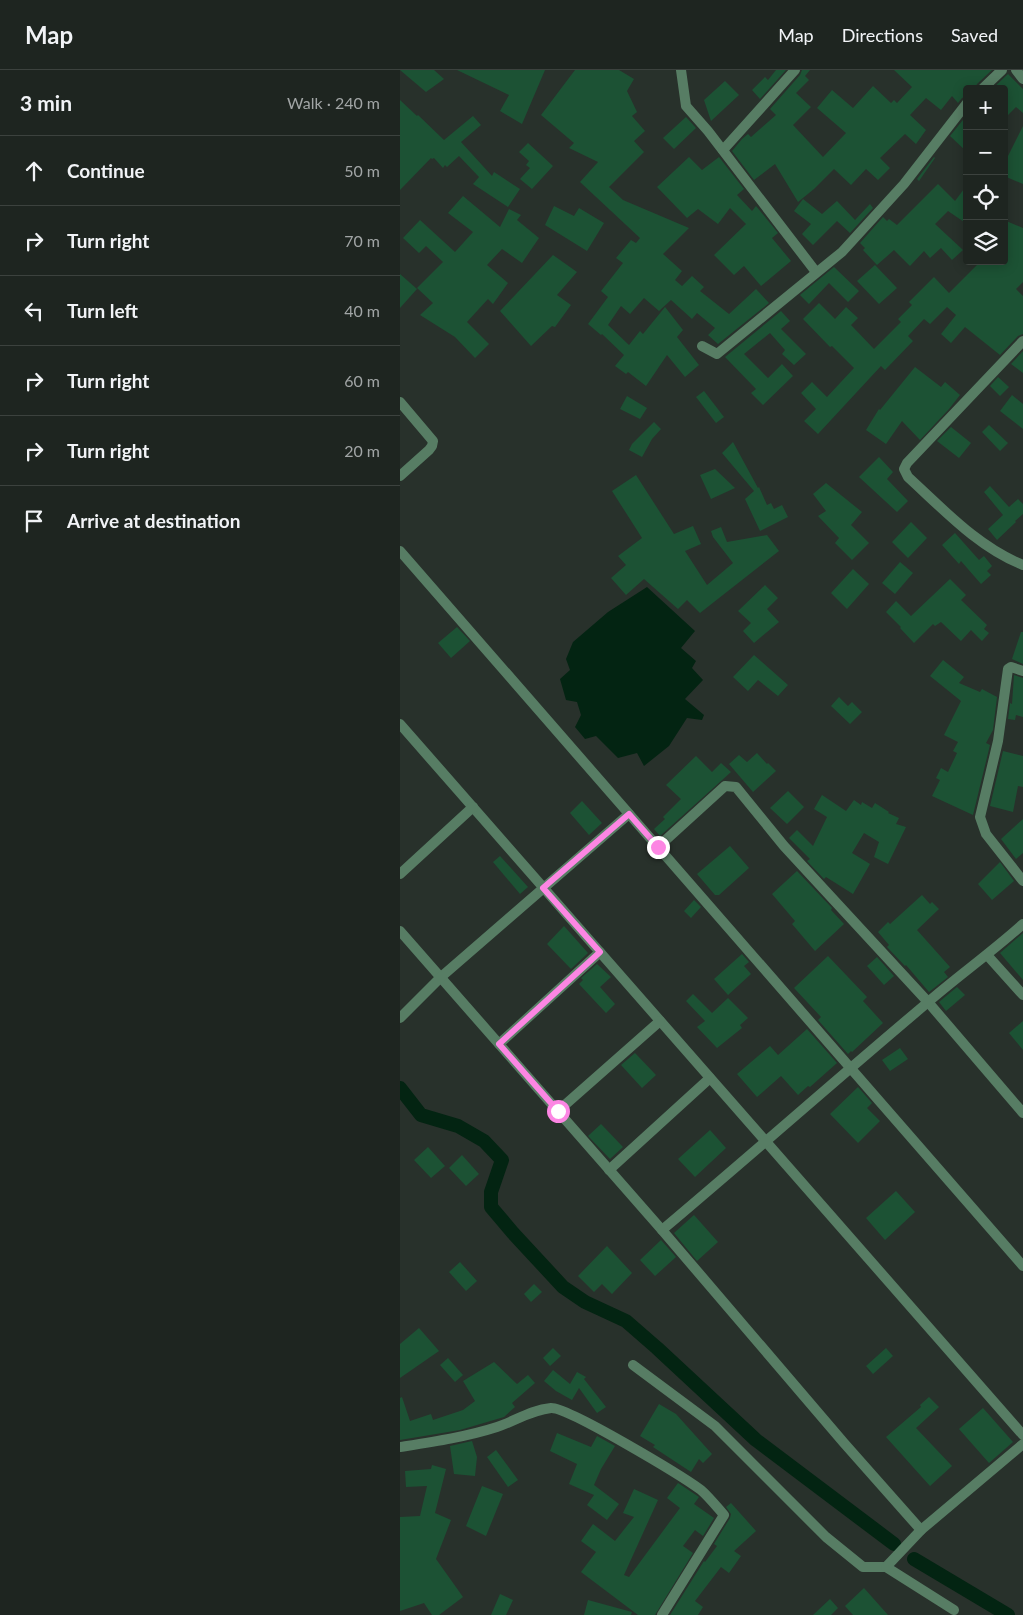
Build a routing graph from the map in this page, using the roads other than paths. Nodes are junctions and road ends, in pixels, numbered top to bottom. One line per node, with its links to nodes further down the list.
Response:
1 (681, 70): 8 (street)
2 (795, 70): 8 (street)
3 (1002, 70): 6 (street)
4 (1016, 70): 5 (street)
5 (1023, 79)
6 (986, 85)
7 (963, 108): 9 (street)
8 (723, 150): 9 (street)
9 (816, 272): 11 (street)
10 (1023, 341): 15 (street)
11 (702, 346)
12 (400, 402): 13 (street)
13 (400, 476)
14 (400, 551): 21 (street)
15 (1023, 565)
16 (1023, 671): 24 (street)
17 (400, 724): 18 (street)
18 (409, 735): 19 (street); 20 (street)
19 (400, 743)
20 (473, 807): 23 (street); 25 (street)
21 (629, 814): 22 (street); 25 (street)
22 (658, 847): 32 (street); 36 (street)
23 (400, 874)
24 (1023, 881)
25 (543, 888): 28 (street); 30 (street)
26 (1023, 924): 29 (street)
27 (400, 930): 30 (street)
28 (600, 952): 34 (street); 35 (street)
29 (988, 955): 31 (street); 32 (street)
30 (441, 977): 33 (street); 35 (street)
31 (1023, 995)
32 (928, 1002): 36 (street); 39 (street)
33 (400, 1018)
34 (660, 1021): 37 (street); 38 (street)
35 (499, 1044): 38 (street)
36 (851, 1069): 40 (street); 43 (street)
37 (710, 1078): 40 (street); 41 (street)
38 (558, 1111): 41 (street)
39 (1023, 1113)
40 (766, 1142): 42 (street); 45 (street)
41 (609, 1170): 42 (street)
42 (662, 1230): 48 (street)
43 (1023, 1266)
44 (633, 1365): 49 (street)
45 (1023, 1435)
46 (1023, 1444): 48 (street)
47 (400, 1447): 51 (street)
48 (921, 1530): 49 (street)
49 (886, 1567): 50 (street)
50 (954, 1610)
51 (662, 1615)

